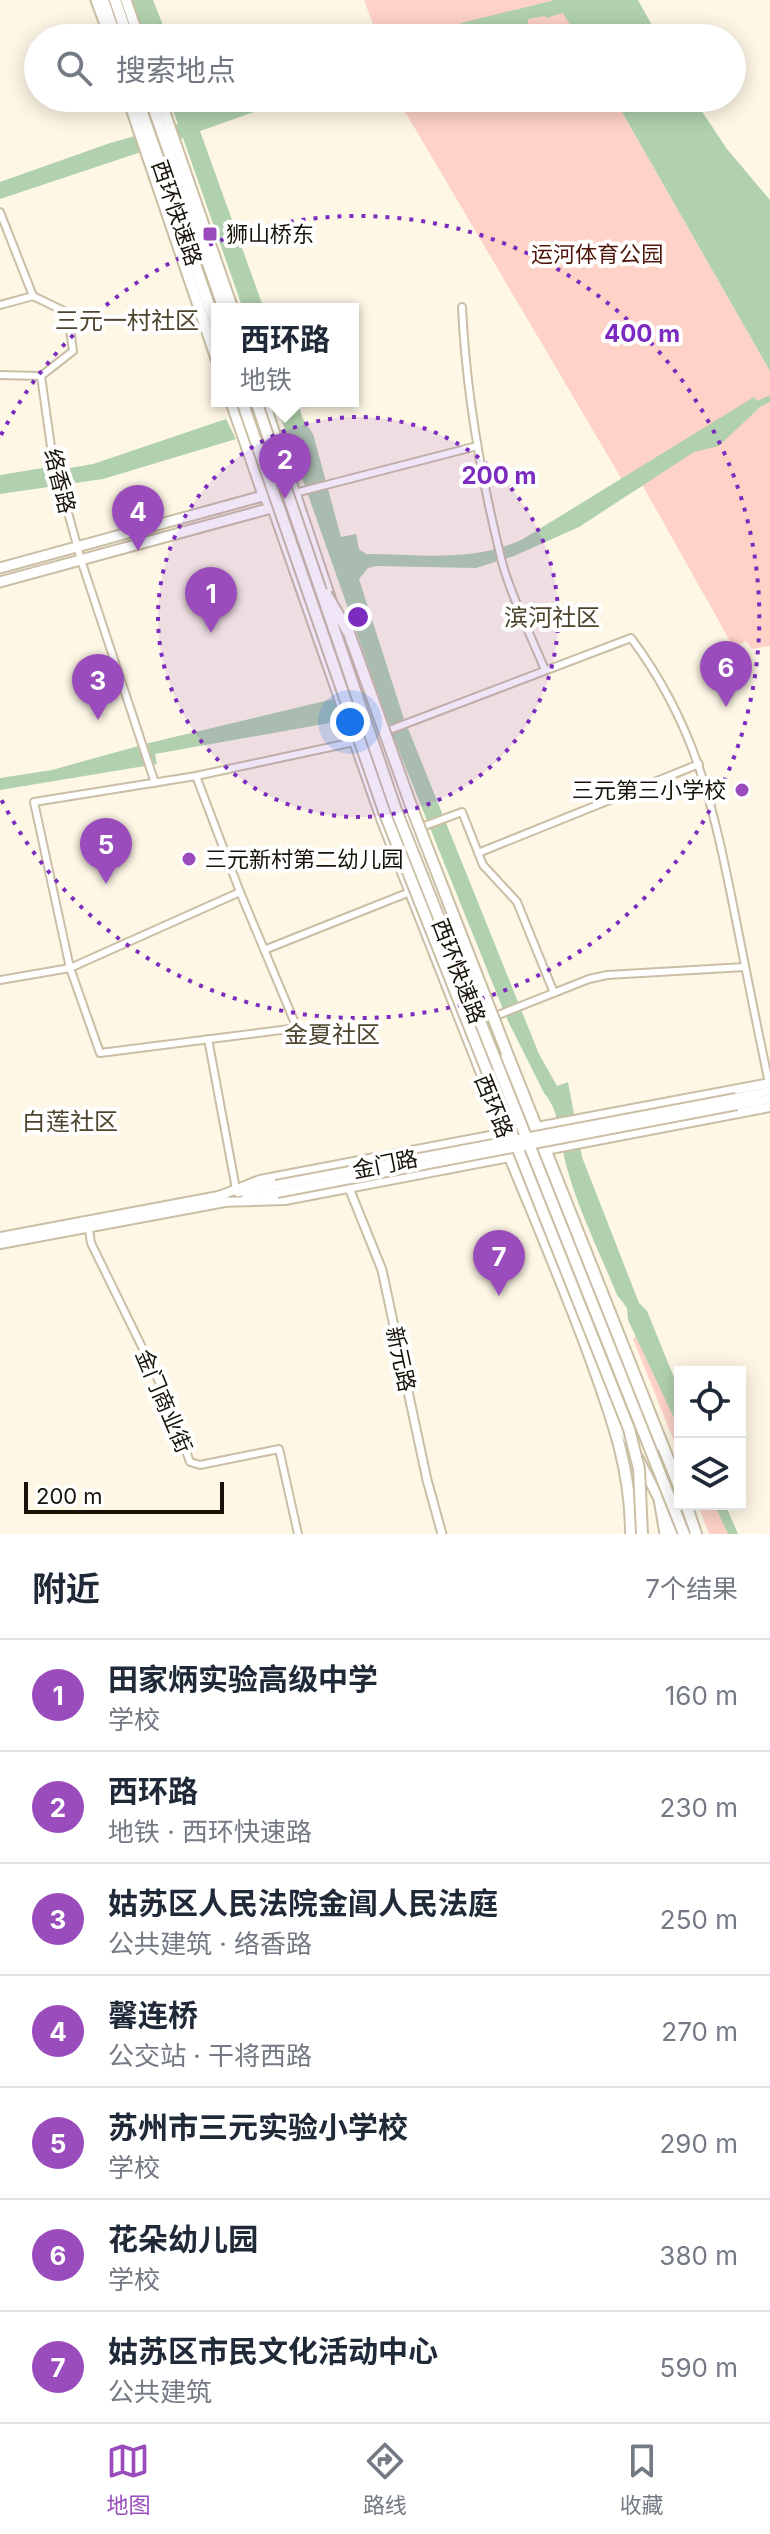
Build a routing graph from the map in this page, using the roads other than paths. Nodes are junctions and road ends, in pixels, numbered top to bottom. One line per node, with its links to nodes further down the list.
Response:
1 (96, 0): 5 (main road)
2 (103, 0): 6 (highway)
3 (115, 0): 7 (highway)
4 (126, 0): 8 (main road)
5 (105, 24)
6 (111, 24)
7 (123, 24)
8 (134, 24)
9 (134, 112): 22 (highway)
10 (135, 112): 21 (main road)
11 (142, 112): 20 (highway, 西环快速路)
12 (155, 112): 16 (highway, 西环快速路)
13 (165, 112): 17 (main road)
14 (0, 212): 15 (street)
15 (33, 296): 18 (street); 24 (street)
16 (222, 303)
17 (231, 303)
18 (0, 305)
19 (462, 307): 31 (street)
20 (211, 311)
21 (211, 330)
22 (211, 342)
23 (0, 375): 24 (street)
24 (41, 376): 36 (street, 络香路)
25 (236, 407): 34 (highway)
26 (237, 407): 30 (main road)
27 (244, 407): 82 (highway, 西环快速路, bridge)
28 (258, 407): 40 (highway, 西环快速路, bridge)
29 (266, 407): 33 (main road, 西环路)
30 (241, 417): 32 (main road); 34 (main road)
31 (477, 446): 33 (street); 44 (street)
32 (279, 492): 33 (main road); 34 (main road)
33 (294, 494): 35 (main road); 43 (main road, 西环路)
34 (266, 496): 35 (highway); 36 (main road)
35 (278, 506): 37 (main road); 43 (main road); 46 (main road, 西环路)
36 (77, 547): 37 (street, 络香路); 38 (main road)
37 (81, 560): 41 (main road); 49 (street, 络香路)
38 (13, 564): 39 (main road); 41 (main road)
39 (0, 568)
40 (313, 572): 67 (highway, bridge); 85 (highway, 西环快速路, bridge)
41 (17, 577): 42 (main road)
42 (0, 582)
43 (344, 637): 45 (main road, 西环路)
44 (545, 670): 45 (street); 47 (street)
45 (384, 732): 46 (street); 50 (main road, 西环路)
46 (354, 742): 48 (street); 51 (main road, 西环路)
47 (699, 764): 52 (street); 56 (street)
48 (196, 776): 49 (street); 53 (street)
49 (155, 783): 57 (street)
50 (413, 829): 51 (street); 52 (street); 60 (main road, 西环路)
51 (388, 837): 54 (main road, 西环路)
52 (478, 853): 59 (street)
53 (240, 892): 55 (street); 57 (street)
54 (410, 892): 55 (street); 61 (main road, 西环路)
55 (264, 950): 62 (street)
56 (745, 967): 59 (street); 63 (street)
57 (70, 968): 58 (street); 62 (street)
58 (0, 980)
59 (554, 993): 60 (street)
60 (487, 1019): 61 (street); 67 (main road, 西环路)
61 (463, 1028): 68 (main road, 西环路)
62 (208, 1039): 72 (street)
63 (770, 1086): 65 (main road, 金门路); 67 (main road)
64 (770, 1099): 65 (main road, 金门路)
65 (736, 1101): 73 (main road, 金门路, bridge)
66 (770, 1107): 69 (main road)
67 (534, 1128): 68 (main road); 69 (highway)
68 (505, 1134): 70 (highway); 72 (main road)
69 (543, 1151): 70 (main road); 77 (highway); 84 (main road, 西环路)
70 (512, 1156): 71 (main road); 81 (highway); 83 (main road, 西环路)
71 (349, 1188): 73 (main road); 80 (street, 新元路)
72 (236, 1189): 73 (main road)
73 (220, 1199): 74 (main road, 金门路)
74 (88, 1224): 75 (main road, 金门路); 76 (main road, 金门路); 79 (street, 金门商业街)
75 (0, 1237)
76 (0, 1244)
77 (674, 1474)
78 (688, 1510): 86 (highway)
79 (298, 1534)
80 (442, 1534)
81 (631, 1534)
82 (642, 1534)
83 (665, 1534)
84 (672, 1534)
85 (684, 1534)
86 (696, 1534)

